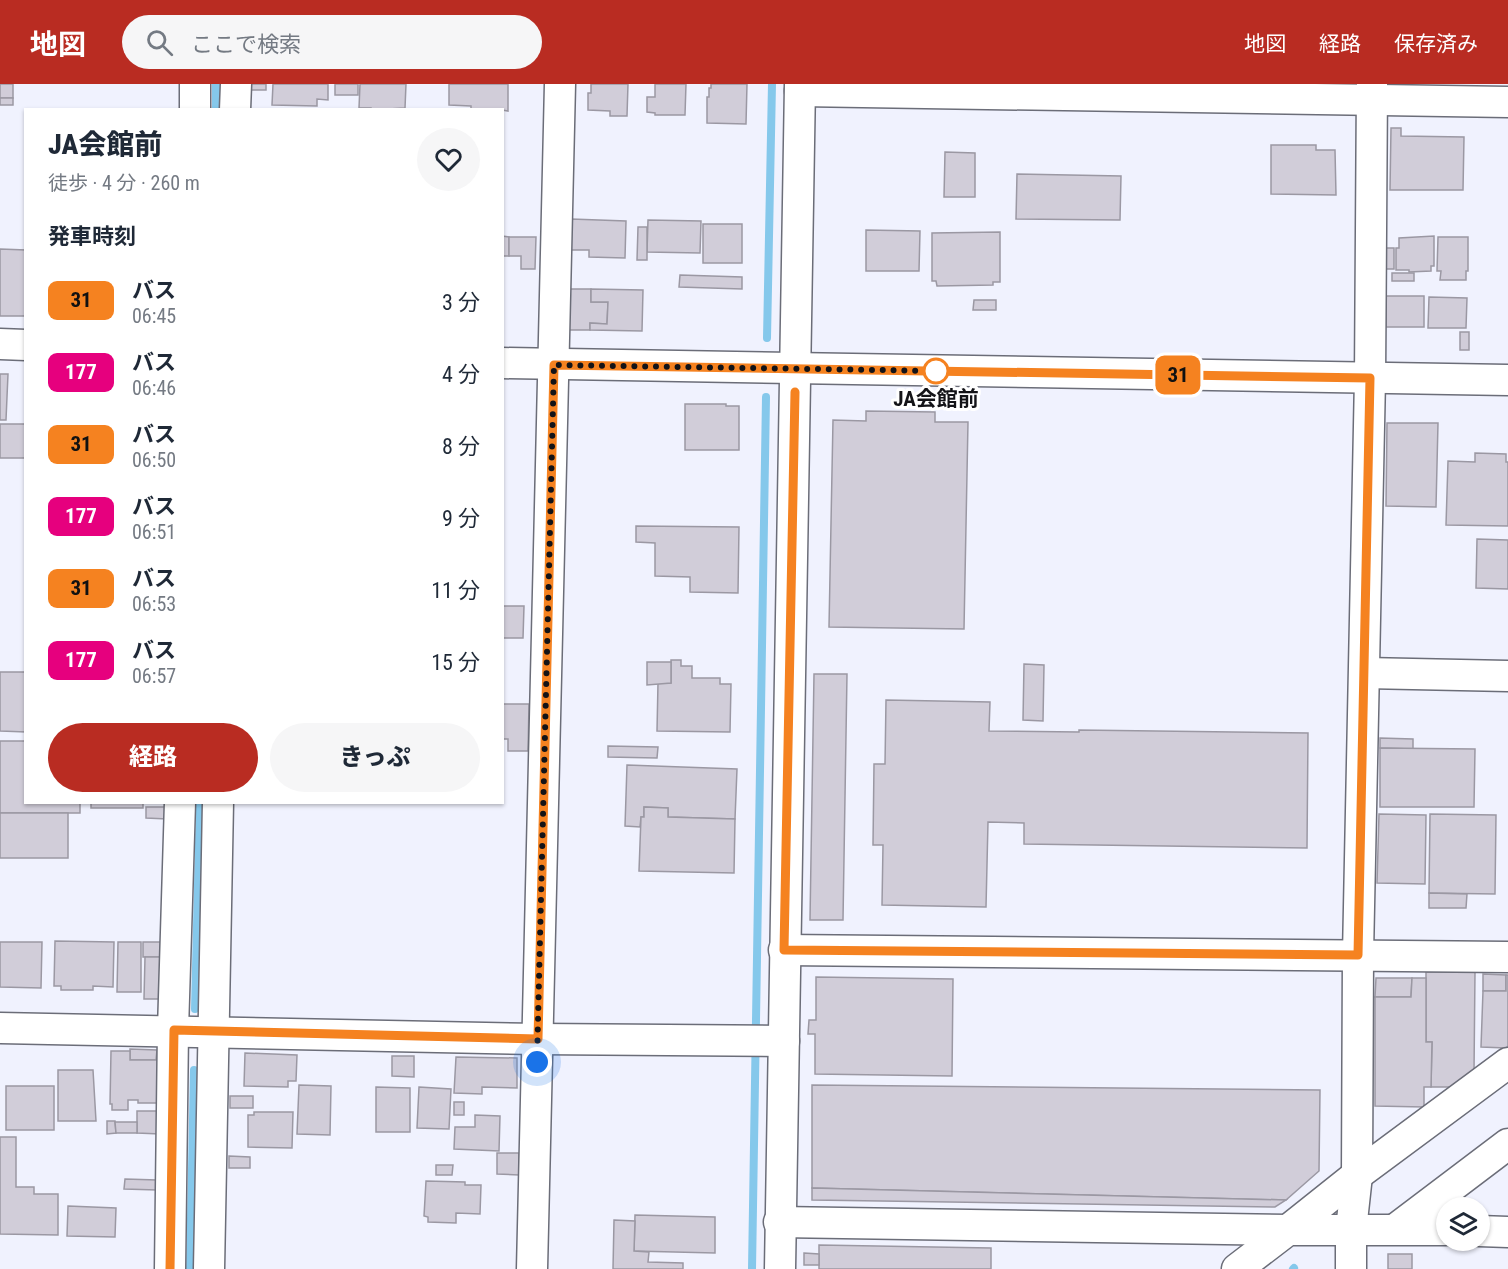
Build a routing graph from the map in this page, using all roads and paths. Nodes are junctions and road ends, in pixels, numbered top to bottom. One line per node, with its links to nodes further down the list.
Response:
1 (195, 84): 7 (street)
2 (236, 84): 8 (street)
3 (560, 84): 12 (street)
4 (800, 88): 5 (street); 13 (street)
5 (1372, 92): 6 (street); 14 (street)
6 (1508, 102)
7 (195, 108)
8 (235, 108)
9 (0, 344): 10 (street)
10 (24, 345)
11 (504, 363): 12 (street)
12 (554, 365): 13 (street); 26 (street)
13 (796, 369): 14 (street); 20 (street)
14 (1370, 378): 15 (street); 16 (street)
15 (1508, 380)
16 (1365, 673): 17 (street); 21 (street)
17 (1508, 676)
18 (180, 804): 24 (street)
19 (218, 804): 25 (street)
20 (784, 950): 21 (street); 27 (street)
21 (1358, 955): 22 (street); 30 (street)
22 (1508, 957)
23 (0, 1028): 24 (street)
24 (174, 1030): 25 (street); 38 (street)
25 (213, 1031): 26 (street); 39 (street)
26 (538, 1039): 27 (street); 40 (street)
27 (778, 1041): 31 (street)
28 (1508, 1063): 30 (street)
29 (1508, 1144): 32 (street)
30 (1357, 1175): 33 (street); 34 (street)
31 (780, 1222): 33 (street); 41 (street)
32 (1397, 1228): 34 (street); 35 (street)
33 (1288, 1230): 34 (street); 42 (street)
34 (1351, 1230): 43 (street)
35 (1436, 1230)
36 (1490, 1231): 37 (street)
37 (1508, 1232)
38 (170, 1269)
39 (208, 1269)
40 (532, 1269)
41 (780, 1269)
42 (1237, 1269)
43 (1351, 1269)

